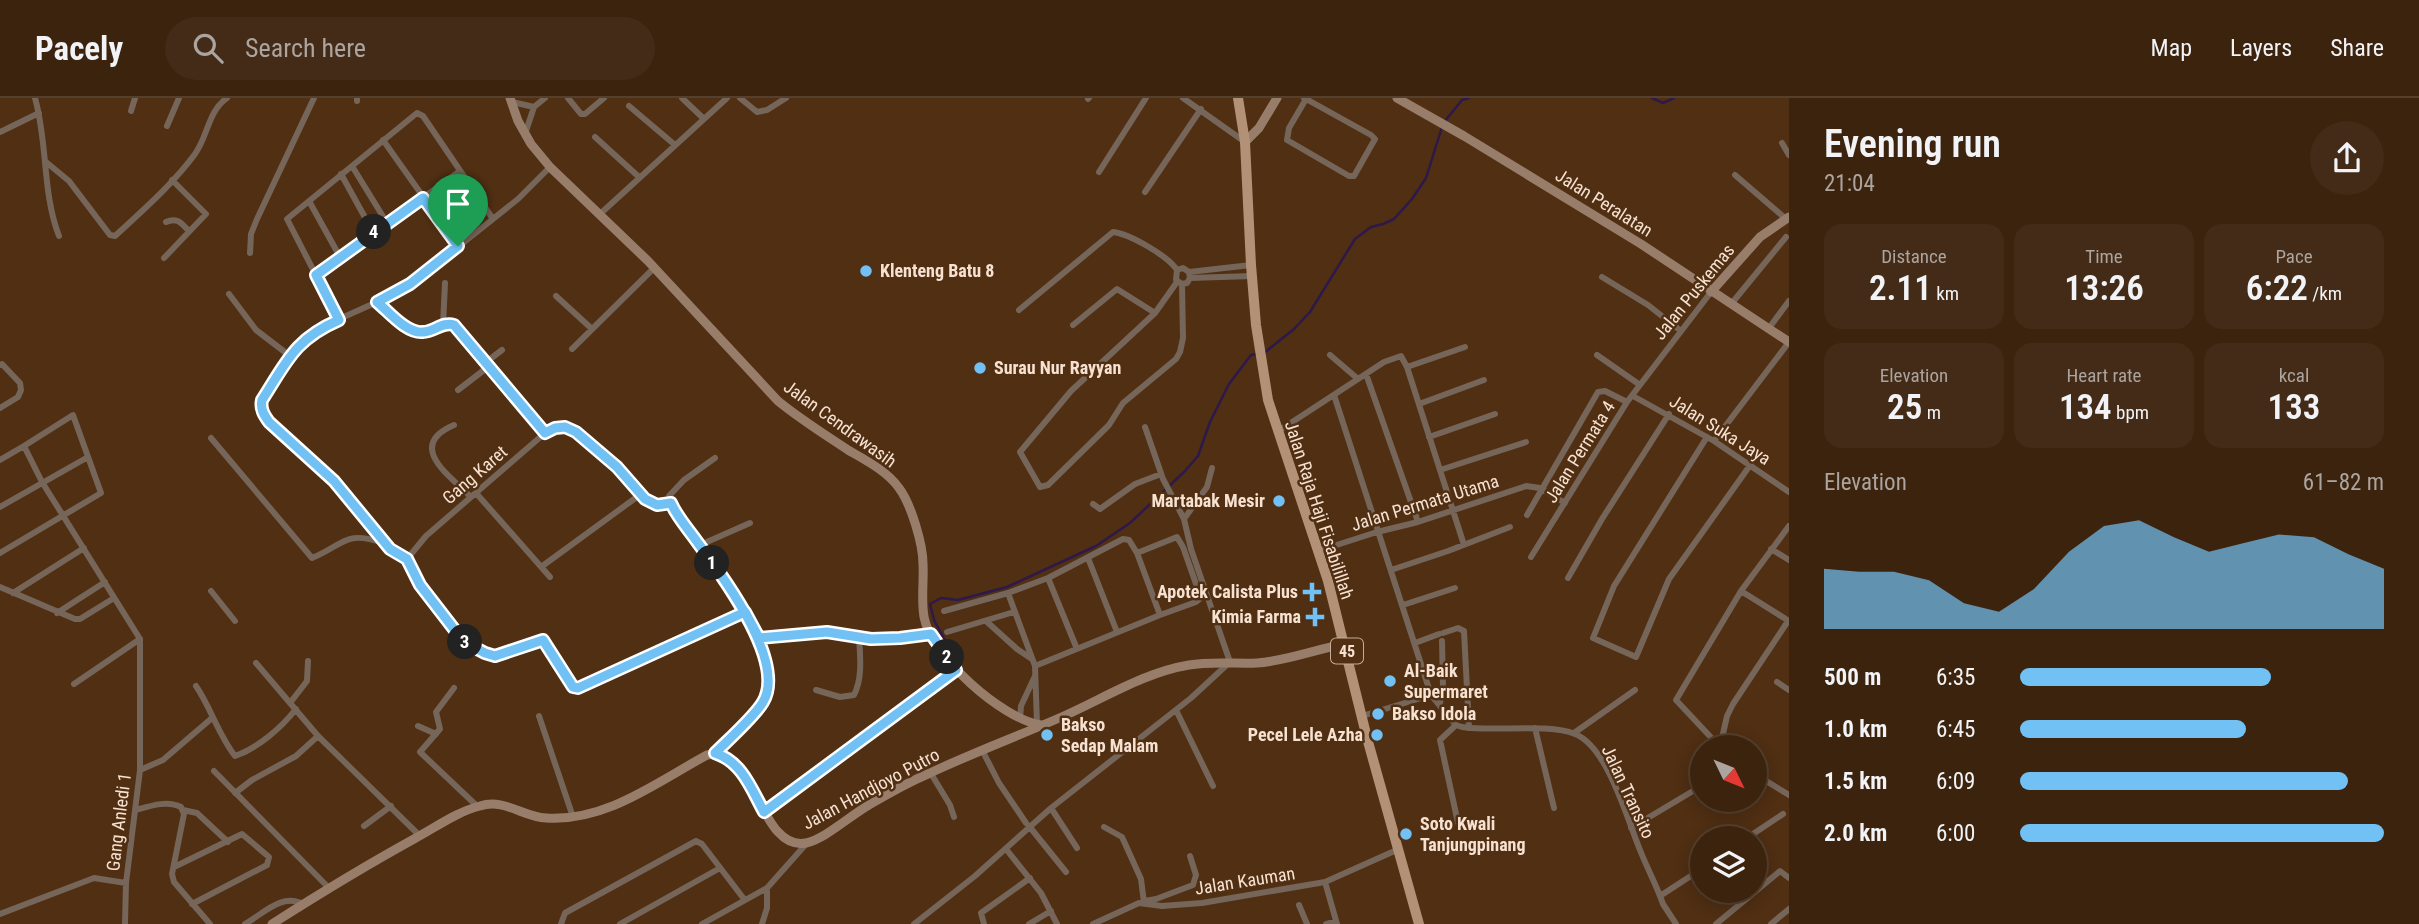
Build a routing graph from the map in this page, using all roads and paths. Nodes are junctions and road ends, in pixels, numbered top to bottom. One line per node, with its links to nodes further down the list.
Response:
1 (35, 98): 25 (street)
2 (135, 98): 24 (street)
3 (179, 98): 27 (street)
4 (227, 98): 44 (street)
5 (314, 98): 58 (street)
6 (545, 98): 22 (street)
7 (568, 98): 8 (street)
8 (604, 98)
9 (682, 98): 26 (street)
10 (727, 98): 26 (street)
11 (740, 98): 12 (street)
12 (786, 98)
13 (1146, 98): 40 (street)
14 (1183, 98): 23 (street)
15 (1238, 98): 32 (main road, Jalan Raja Haji Fisabilillah / 45)
16 (1277, 98): 32 (street)
17 (1306, 98): 17 (street)
18 (1397, 98): 20 (street, Jalan Peralatan)
19 (511, 100): 22 (street); 29 (street, Jalan Cendrawasih)
20 (1410, 101): 69 (street, Jalan Peralatan)
21 (629, 106): 34 (street)
22 (534, 107): 29 (street)
23 (1201, 109): 32 (street); 45 (street)
24 (131, 111)
25 (39, 113): 28 (street); 36 (street)
26 (703, 118): 34 (street)
27 (167, 126)
28 (0, 132)
29 (525, 134): 38 (street, Jalan Cendrawasih)
30 (594, 137): 43 (street)
31 (383, 140): 37 (street); 39 (street); 46 (street)
32 (1245, 142): 63 (main road, Jalan Raja Haji Fisabilillah / 45)
33 (1782, 143): 35 (street)
34 (675, 145): 43 (street)
35 (1789, 155)
36 (46, 162): 44 (street); 55 (street)
37 (352, 166): 41 (street); 52 (street)
38 (550, 167): 48 (street, Jalan Cendrawasih); 50 (street)
39 (460, 172): 46 (street); 50 (street)
40 (1099, 172)
41 (341, 174): 47 (street); 54 (street)
42 (1735, 175): 49 (street)
43 (639, 177): 48 (street)
44 (172, 180): 53 (street)
45 (1145, 192)
46 (423, 198): 52 (street); 57 (street)
47 (309, 201): 59 (street); 64 (street)
48 (600, 214): 61 (street, Jalan Cendrawasih)
49 (1787, 218): 69 (street, Jalan Puskemas)
50 (493, 219): 57 (street)
51 (166, 222): 53 (street)
52 (387, 223): 54 (street)
53 (189, 230): 60 (street)
54 (373, 232): 59 (street)
55 (60, 236)
56 (1786, 237): 74 (street)
57 (458, 246): 73 (street)
58 (250, 253)
59 (340, 257): 64 (street)
60 (164, 258)
61 (654, 268): 81 (street); 175 (street, Jalan Cendrawasih)
62 (1177, 270): 65 (street); 68 (street); 75 (street)
63 (1251, 271): 65 (street); 65 (street); 107 (main road, Jalan Raja Haji Fisabilillah / 45)
64 (316, 275): 77 (street)
65 (1190, 275): 68 (street)
66 (1602, 276): 82 (street)
67 (445, 283): 78 (street)
68 (1179, 283): 76 (street); 76 (street)
69 (1712, 292): 74 (street, Jalan Peralatan); 82 (street, Jalan Puskemas)
70 (229, 294): 89 (street)
71 (556, 296): 81 (street)
72 (1789, 301): 80 (street)
73 (377, 302): 77 (street); 78 (street)
74 (1732, 303): 80 (street, Jalan Peralatan)
75 (1019, 310)
76 (1155, 313): 79 (street)
77 (339, 320): 89 (street)
78 (443, 325): 91 (street)
79 (1073, 325)
80 (1769, 328): 83 (street, Jalan Peralatan)
81 (592, 329): 85 (street)
82 (1681, 331): 96 (street, Jalan Puskemas)
83 (1789, 342): 111 (street)
84 (1465, 346): 92 (street)
85 (572, 349)
86 (502, 350): 91 (street)
87 (1331, 355): 94 (street)
88 (1597, 355): 96 (street)
89 (290, 356): 139 (street)
90 (1, 364): 102 (street)
91 (486, 365): 97 (street); 108 (street)
92 (1407, 367): 93 (street); 101 (street)
93 (1366, 374): 94 (street); 134 (street)
94 (1358, 379): 98 (street)
95 (1485, 380): 101 (street)
96 (1640, 385): 99 (street, Jalan Puskemas)
97 (458, 390)
98 (1334, 395): 107 (street); 138 (street)
99 (1633, 396): 100 (street, Jalan Puskemas); 104 (street, Jalan Suka Jaya)
100 (1628, 402): 122 (street, Jalan Permata 4); 127 (street, Jalan Permata 4)
101 (1419, 404): 109 (street)
102 (0, 408)
103 (1495, 414): 109 (street)
104 (1669, 414): 111 (street, Jalan Suka Jaya); 155 (street)
105 (454, 425): 125 (street)
106 (1145, 428): 120 (street)
107 (1277, 432): 144 (main road, Jalan Raja Haji Fisabilillah / 45)
108 (545, 433): 124 (street); 125 (street, Gang Karet)
109 (1429, 437): 119 (street)
110 (211, 438): 139 (street)
111 (1711, 439): 117 (street, Jalan Suka Jaya); 117 (street)
112 (1526, 442): 119 (street)
113 (24, 446): 114 (street); 116 (street); 121 (street)
114 (88, 457): 121 (street); 132 (street)
115 (716, 458): 126 (street)
116 (0, 460)
117 (1751, 464): 123 (street, Jalan Suka Jaya)
118 (1212, 468): 133 (street)
119 (1440, 471): 130 (street)
120 (1161, 474): 128 (street); 133 (street)
121 (42, 482): 129 (street); 132 (street)
122 (1540, 488): 127 (street); 130 (street, Jalan Permata Utama); 131 (street, Jalan Permata 4)
123 (1789, 492)
124 (641, 494): 126 (street); 151 (street)
125 (473, 495): 149 (street, Gang Karet); 151 (street)
126 (670, 500): 140 (street)
127 (1564, 503): 147 (street, Jalan Permata 4)
128 (1093, 504)
129 (0, 507)
130 (1454, 510): 134 (street, Jalan Permata Utama); 141 (street)
131 (1527, 515)
132 (64, 516): 142 (street); 145 (street)
133 (1184, 519): 184 (street)
134 (1418, 522): 138 (street, Jalan Permata Utama)
135 (750, 523): 140 (street)
136 (1789, 526): 143 (street)
137 (1510, 527): 141 (street)
138 (1377, 532): 144 (street, Jalan Permata Utama); 152 (street)
139 (385, 543): 149 (street)
140 (700, 545): 166 (street)
141 (1464, 545): 152 (street)
142 (84, 548): 156 (street); 161 (street)
143 (1771, 549): 150 (street); 160 (street)
144 (1318, 551): 181 (main road, Jalan Raja Haji Fisabilillah / 45)
145 (0, 553)
146 (1137, 553): 148 (street); 169 (street); 169 (street)
147 (1531, 557)
148 (1088, 558): 154 (street); 174 (street)
149 (407, 559): 166 (street)
150 (1789, 560)
151 (541, 567): 153 (street)
152 (1391, 570): 164 (street)
153 (550, 577)
154 (1048, 578): 162 (street); 182 (street)
155 (1568, 578)
156 (105, 582): 163 (street); 168 (street)
157 (0, 587): 161 (street)
158 (1455, 588): 164 (street)
159 (211, 591): 170 (street)
160 (1741, 591): 172 (street); 211 (street)
161 (13, 593): 168 (street)
162 (1008, 593): 165 (street); 167 (street)
163 (114, 598): 168 (street); 179 (street)
164 (1403, 606): 180 (street)
165 (944, 611)
166 (745, 612): 178 (street)
167 (1014, 612): 171 (street); 186 (street)
168 (57, 613)
169 (1160, 615): 174 (street)
170 (235, 621)
171 (986, 621): 173 (street); 186 (street)
172 (1788, 621): 212 (street)
173 (947, 632)
174 (1117, 632): 182 (street)
175 (931, 634): 176 (street); 187 (street, Jalan Cendrawasih)
176 (859, 636): 178 (street); 192 (street)
177 (1442, 636): 180 (street); 197 (street); 207 (street)
178 (759, 638): 215 (street)
179 (140, 639): 189 (street); 216 (street, Gang Anledi 1)
180 (1415, 643): 195 (street)
181 (1345, 644): 184 (street, Jalan Handjoyo Putro); 201 (main road, Jalan Raja Haji Fisabilillah / 45)
182 (1077, 649): 186 (street)
183 (308, 661): 196 (street)
184 (1230, 662): 199 (street); 204 (street, Jalan Handjoyo Putro)
185 (256, 663): 196 (street)
186 (1034, 666): 203 (street); 204 (street)
187 (956, 670): 203 (street, Jalan Cendrawasih); 230 (street)
188 (1777, 682): 194 (street)
189 (74, 684)
190 (196, 686): 202 (street)
191 (454, 688): 210 (street)
192 (816, 690)
193 (1635, 690): 209 (street)
194 (1789, 690)
195 (1431, 695): 197 (street); 201 (street)
196 (290, 703): 198 (street)
197 (1440, 703): 205 (street)
198 (296, 709): 202 (street); 213 (street)
199 (1175, 710): 220 (street); 226 (street)
200 (539, 716): 232 (street)
201 (1362, 716): 245 (main road, Jalan Raja Haji Fisabilillah / 45)
202 (212, 718): 216 (street)
203 (1020, 719): 204 (street, Jalan Cendrawasih)
204 (1040, 724): 214 (street, Jalan Handjoyo Putro)
205 (1456, 725): 207 (street); 234 (street)
206 (418, 726): 210 (street)
207 (1469, 728): 208 (street)
208 (1535, 728): 209 (street); 227 (street)
209 (1574, 733): 239 (street, Jalan Transito)
210 (436, 734): 225 (street)
211 (1709, 735)
212 (1723, 735)
213 (318, 736): 221 (street); 224 (street)
214 (982, 750): 218 (street, Jalan Handjoyo Putro); 235 (street)
215 (715, 753): 230 (street, Jalan Handjoyo Putro); 232 (street)
216 (140, 770): 228 (street, Gang Anledi 1)
217 (214, 771): 221 (street)
218 (930, 772): 233 (street); 242 (street, Jalan Handjoyo Putro)
219 (1768, 782): 223 (street)
220 (1213, 786)
221 (236, 793): 255 (street)
222 (1690, 793): 239 (street)
223 (1789, 795)
224 (391, 806): 236 (street); 240 (street)
225 (477, 806): 232 (street); 240 (street)
226 (1051, 808): 235 (street); 243 (street)
227 (1554, 808)
228 (136, 810): 229 (street); 254 (street, Gang Anledi 1)
229 (183, 810): 241 (street); 247 (street)
230 (764, 812): 242 (street, Jalan Handjoyo Putro)
231 (1783, 814): 237 (street)
232 (573, 817)
233 (954, 817)
234 (1458, 823)
235 (1028, 825): 244 (street); 249 (street)
236 (364, 826)
237 (1765, 826)
238 (1104, 827): 259 (street)
239 (1631, 828): 257 (street, Jalan Transito)
240 (420, 836): 255 (street)
241 (228, 842): 247 (street); 260 (street)
242 (807, 843): 256 (street)
243 (1077, 848)
244 (1006, 849): 251 (street); 276 (street)
245 (1399, 849): 253 (street, Jalan Kauman); 284 (main road, Jalan Raja Haji Fisabilillah / 45)
246 (1190, 856): 259 (street)
247 (174, 867): 260 (street)
248 (720, 868): 258 (street); 272 (street); 273 (street)
249 (1066, 872)
250 (1690, 876): 257 (street)
251 (1030, 878): 264 (street); 277 (street)
252 (1789, 878): 286 (street)
253 (1325, 882): 259 (street, Jalan Kauman); 267 (street)
254 (125, 883): 265 (street); 268 (street, Gang Anledi 1)
255 (328, 887): 261 (street)
256 (767, 888): 258 (street); 275 (street)
257 (1660, 896): 285 (street, Jalan Transito)
258 (744, 899): 274 (street)
259 (1145, 902): 266 (street, Jalan Kauman)
260 (192, 904): 269 (street)
261 (303, 904): 270 (street); 271 (street)
262 (1300, 905): 282 (street)
263 (1789, 909): 287 (street)
264 (1051, 911): 278 (street); 279 (street)
265 (0, 914)
266 (1112, 917): 280 (street, Jalan Kauman); 281 (street)
267 (1336, 923): 283 (street)
268 (125, 924)
269 (209, 924)
270 (246, 924)
271 (272, 924)
272 (561, 924)
273 (620, 924)
274 (702, 924)
275 (762, 924)
276 (914, 924)
277 (984, 924)
278 (1029, 924)
279 (1057, 924)
280 (1093, 924)
281 (1117, 924)
282 (1307, 924)
283 (1326, 924)
284 (1419, 924)
285 (1676, 924)
286 (1716, 924)
287 (1771, 924)

